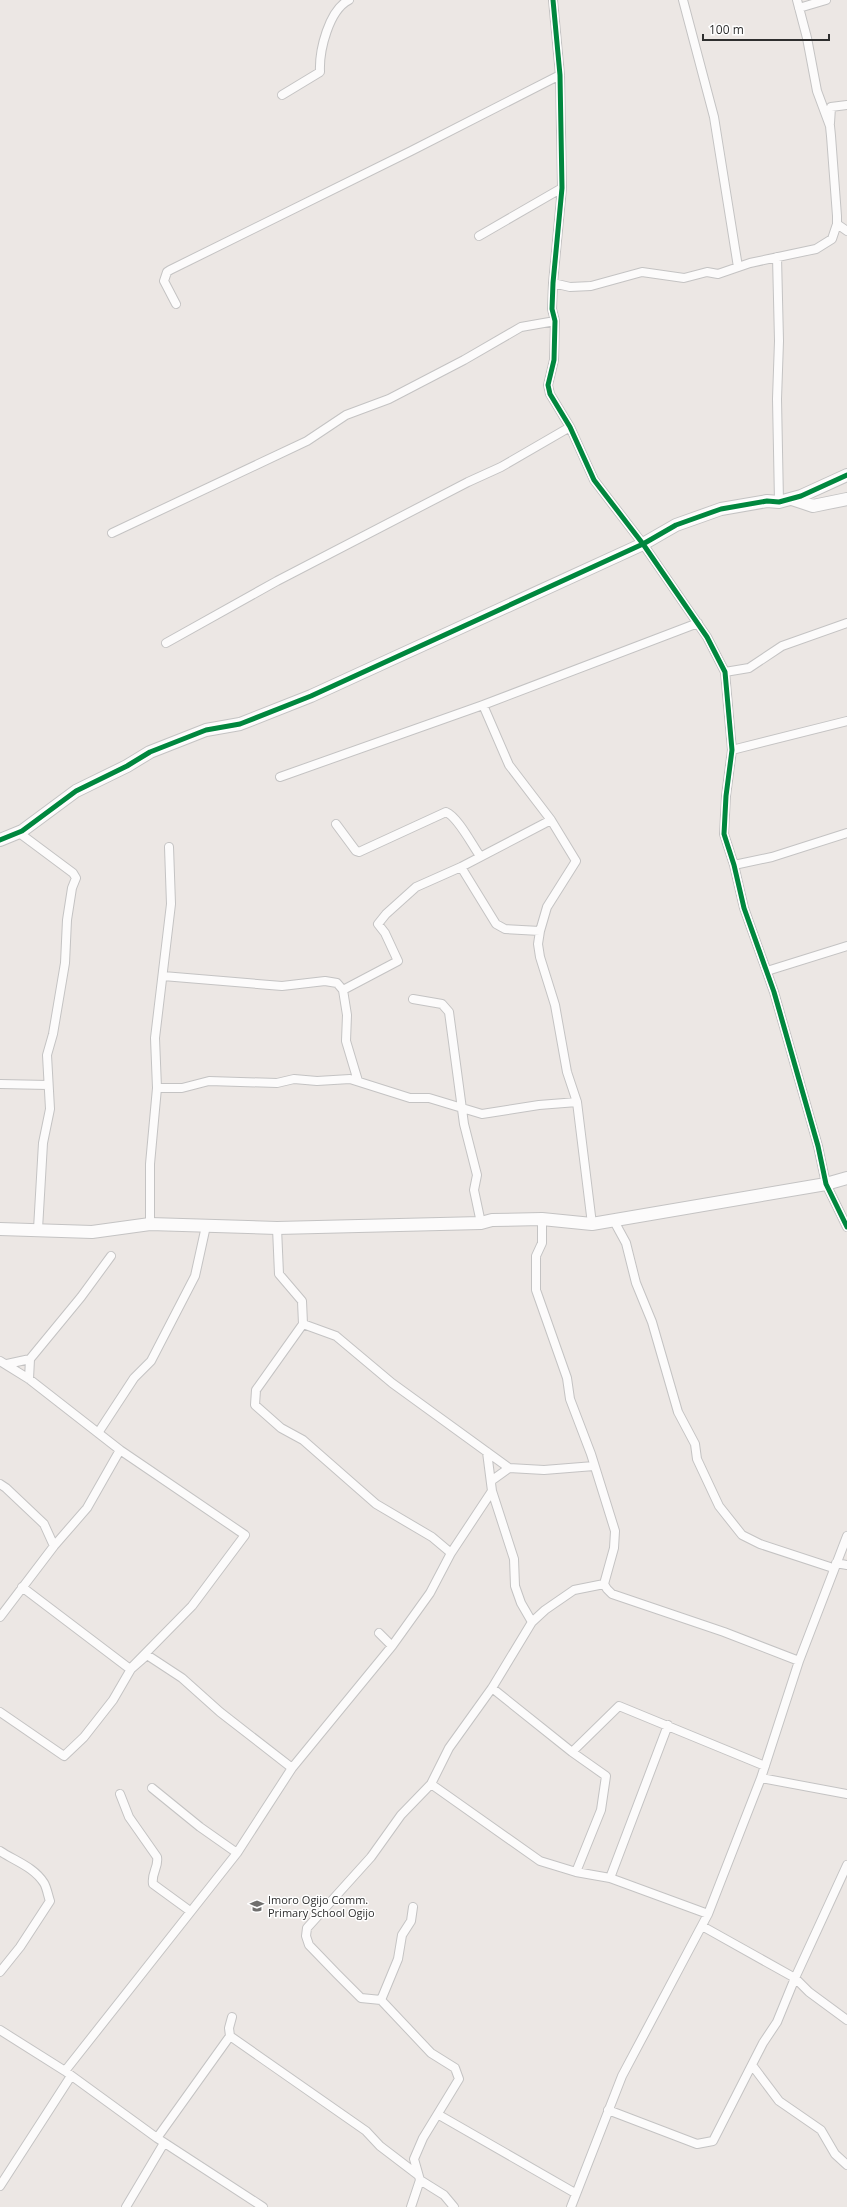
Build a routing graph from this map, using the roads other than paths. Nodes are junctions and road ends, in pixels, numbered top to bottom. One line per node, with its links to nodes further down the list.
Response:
1 (349, 0): 7 (street)
2 (553, 0): 6 (street)
3 (683, 0): 15 (street)
4 (826, 0): 5 (street)
5 (798, 4): 9 (street)
6 (560, 75): 10 (street); 17 (street)
7 (282, 95)
8 (847, 105): 9 (street)
9 (830, 126): 11 (street)
10 (562, 188): 13 (street); 16 (street)
11 (837, 224): 12 (street); 14 (street)
12 (847, 231)
13 (479, 236)
14 (777, 257): 15 (street); 23 (street)
15 (738, 267): 16 (street)
16 (553, 283): 18 (street)
17 (176, 304)
18 (555, 321): 19 (street); 24 (street)
19 (570, 427): 25 (street); 28 (street)
20 (847, 475): 21 (street)
21 (792, 499): 22 (street); 23 (street)
22 (847, 499)
23 (779, 502): 25 (street)
24 (112, 533)
25 (643, 544): 27 (street); 36 (street)
26 (847, 623): 29 (street)
27 (698, 624): 29 (street); 30 (street)
28 (166, 643)
29 (725, 672): 32 (street)
30 (483, 705): 33 (street); 34 (street)
31 (847, 721): 32 (street)
32 (732, 750): 41 (street)
33 (280, 777)
34 (551, 820): 40 (street); 43 (street)
35 (336, 824): 40 (street)
36 (18, 832): 38 (street); 51 (street)
37 (847, 833): 41 (street)
38 (0, 840)
39 (169, 847): 46 (street)
40 (480, 856): 42 (street)
41 (734, 865): 45 (street)
42 (460, 867): 43 (street); 47 (street)
43 (540, 931): 53 (street)
44 (847, 946): 45 (street)
45 (767, 971): 56 (street)
46 (163, 976): 47 (street); 52 (street)
47 (343, 990): 49 (street)
48 (413, 999): 54 (street)
49 (358, 1081): 52 (street); 54 (street)
50 (0, 1084): 51 (street)
51 (48, 1085): 66 (street)
52 (157, 1088): 60 (street)
53 (577, 1102): 54 (street); 61 (street)
54 (462, 1108): 59 (street)
55 (847, 1178): 56 (street)
56 (826, 1184): 58 (street); 63 (street)
57 (542, 1219): 59 (street); 61 (street); 75 (street)
58 (614, 1221): 61 (street); 83 (street)
59 (481, 1223): 64 (street)
60 (150, 1224): 62 (street); 66 (street)
61 (592, 1224)
62 (206, 1226): 64 (street); 72 (street)
63 (847, 1227)
64 (277, 1228): 68 (street)
65 (0, 1229): 66 (street)
66 (38, 1229)
67 (111, 1256): 69 (street)
68 (303, 1324): 74 (street); 82 (street)
69 (30, 1359): 70 (street); 71 (street)
70 (3, 1362): 71 (street)
71 (29, 1379): 72 (street)
72 (98, 1433): 73 (street)
73 (120, 1450): 81 (street); 86 (street)
74 (487, 1452): 76 (street); 77 (street)
75 (594, 1466): 76 (street); 85 (street)
76 (509, 1468): 77 (street)
77 (491, 1481): 79 (street)
78 (0, 1484): 81 (street)
79 (492, 1491): 82 (street); 88 (street)
80 (847, 1536): 83 (street)
81 (54, 1546): 86 (street)
82 (451, 1553): 90 (street)
83 (835, 1565): 84 (street); 91 (street)
84 (847, 1565)
85 (604, 1584): 88 (street); 91 (street)
86 (22, 1587): 87 (street)
87 (0, 1617)
88 (532, 1622): 92 (street)
89 (379, 1634): 90 (street)
90 (392, 1646): 97 (street)
91 (799, 1661): 96 (street)
92 (492, 1688): 95 (street); 99 (street)
93 (0, 1712): 97 (street)
94 (668, 1725): 95 (street); 96 (street); 107 (street)
95 (572, 1752): 106 (street)
96 (765, 1766): 98 (street)
97 (292, 1768): 104 (street)
98 (761, 1778): 102 (street); 111 (street)
99 (431, 1784): 106 (street); 115 (street)
100 (152, 1788): 104 (street)
101 (120, 1794): 110 (street)
102 (847, 1794)
103 (0, 1851): 113 (street)
104 (238, 1853): 110 (street)
105 (847, 1864): 108 (street)
106 (576, 1872): 107 (street)
107 (610, 1878): 111 (street)
108 (844, 1881): 114 (street)
109 (413, 1907): 115 (street)
110 (190, 1911): 121 (street)
111 (708, 1914): 112 (street)
112 (702, 1926): 114 (street); 122 (street)
113 (0, 1972)
114 (795, 1978): 117 (street); 120 (street)
115 (380, 2000): 123 (street)
116 (232, 2017): 119 (street)
117 (847, 2020)
118 (0, 2030): 121 (street)
119 (230, 2036): 124 (street); 127 (street)
120 (752, 2065): 122 (street); 125 (street)
121 (68, 2073): 124 (street); 126 (street)
122 (608, 2110): 129 (street)
123 (439, 2115): 127 (street); 129 (street)
124 (161, 2140): 130 (street); 131 (street)
125 (847, 2166)
126 (2, 2177): 128 (street)
127 (419, 2178): 132 (street); 133 (street)
128 (0, 2186)
129 (575, 2193): 134 (street)
130 (260, 2206)
131 (126, 2207)
132 (410, 2207)
133 (454, 2207)
134 (571, 2207)

